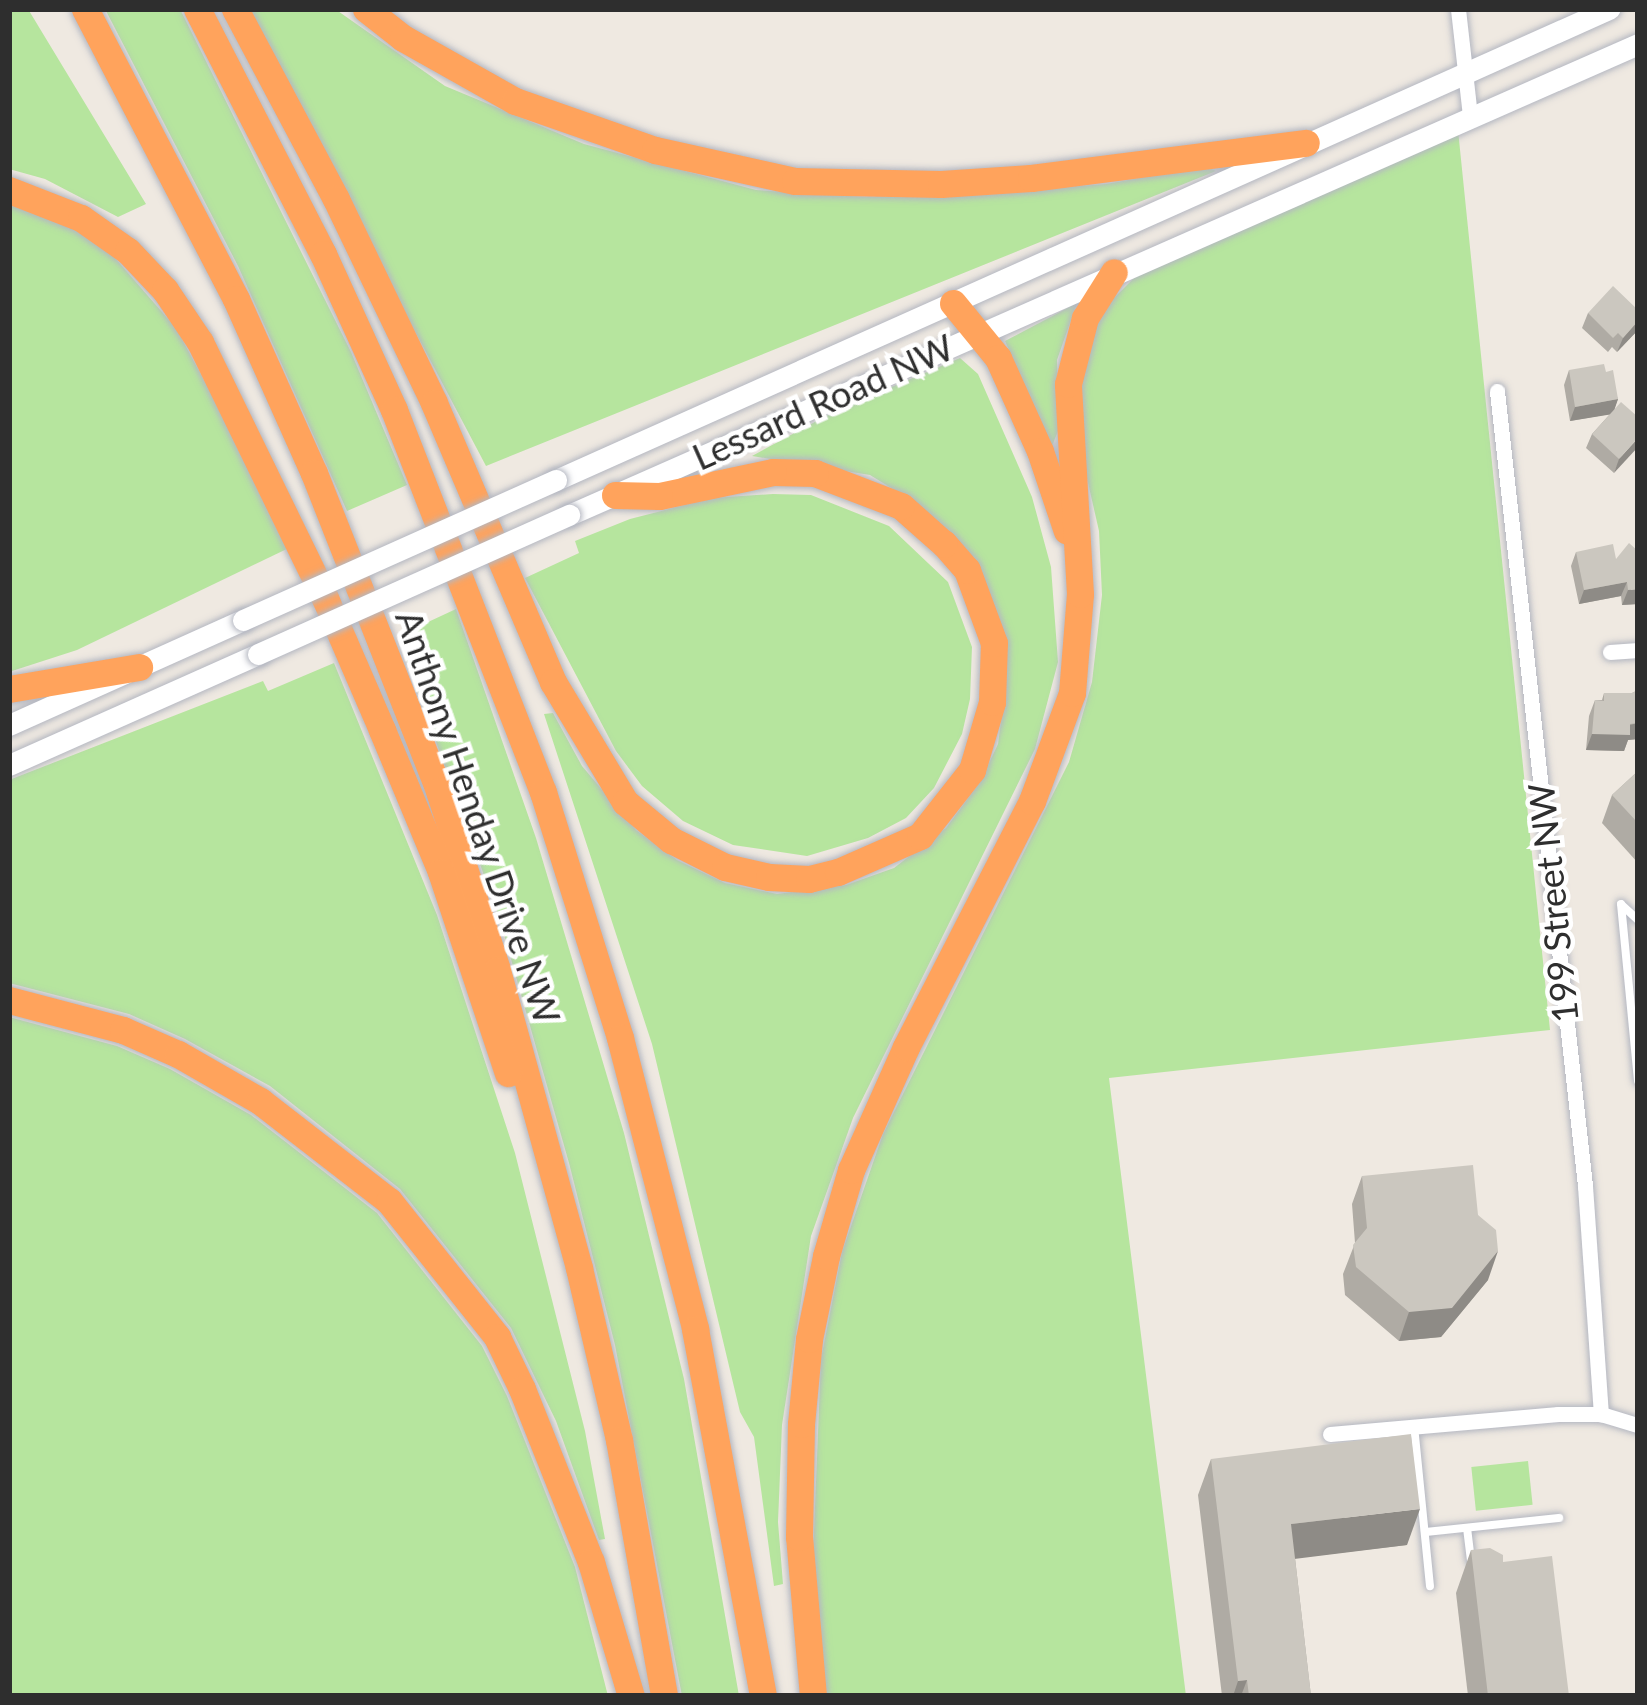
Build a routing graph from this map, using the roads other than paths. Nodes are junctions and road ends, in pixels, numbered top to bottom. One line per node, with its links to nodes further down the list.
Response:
1 (86, 9): 27 (highway, Anthony Henday Drive NW)
2 (197, 9): 39 (highway, Anthony Henday Drive NW)
3 (235, 9): 16 (highway)
4 (366, 9): 10 (highway)
5 (1458, 9): 8 (street)
6 (1609, 9): 8 (main road, Lessard Road NW)
7 (1638, 44): 9 (main road, Lessard Road NW)
8 (1465, 72): 9 (street); 10 (main road, Lessard Road NW)
9 (1470, 116): 12 (main road, Lessard Road NW)
10 (1306, 143): 13 (main road, Lessard Road NW)
11 (9, 190): 27 (highway)
12 (1114, 272): 14 (main road, Lessard Road NW); 17 (highway)
13 (952, 303): 14 (highway); 20 (main road, Lessard Road NW, bridge)
14 (981, 332): 16 (main road, Lessard Road NW); 17 (highway)
15 (1497, 392): 28 (street, 199 Street NW)
16 (615, 495): 23 (main road, Lessard Road NW, bridge)
17 (1080, 594): 40 (highway)
18 (1638, 650): 19 (street)
19 (1610, 652)
20 (140, 667): 21 (highway); 22 (main road, Lessard Road NW)
21 (9, 689)
22 (9, 725)
23 (9, 765)
24 (1638, 920): 26 (lane)
25 (9, 1000): 37 (highway)
26 (1638, 1082)
27 (579, 1268): 38 (highway, Anthony Henday Drive NW)
28 (1601, 1414): 29 (street); 30 (street)
29 (1414, 1425): 31 (street); 34 (lane)
30 (1638, 1425)
31 (1330, 1434)
32 (1559, 1518): 33 (lane)
33 (1467, 1528): 34 (lane); 35 (lane)
34 (1425, 1532): 36 (lane)
35 (1473, 1578)
36 (1430, 1586)
37 (631, 1696)
38 (664, 1696)
39 (763, 1696)
40 (813, 1696)

